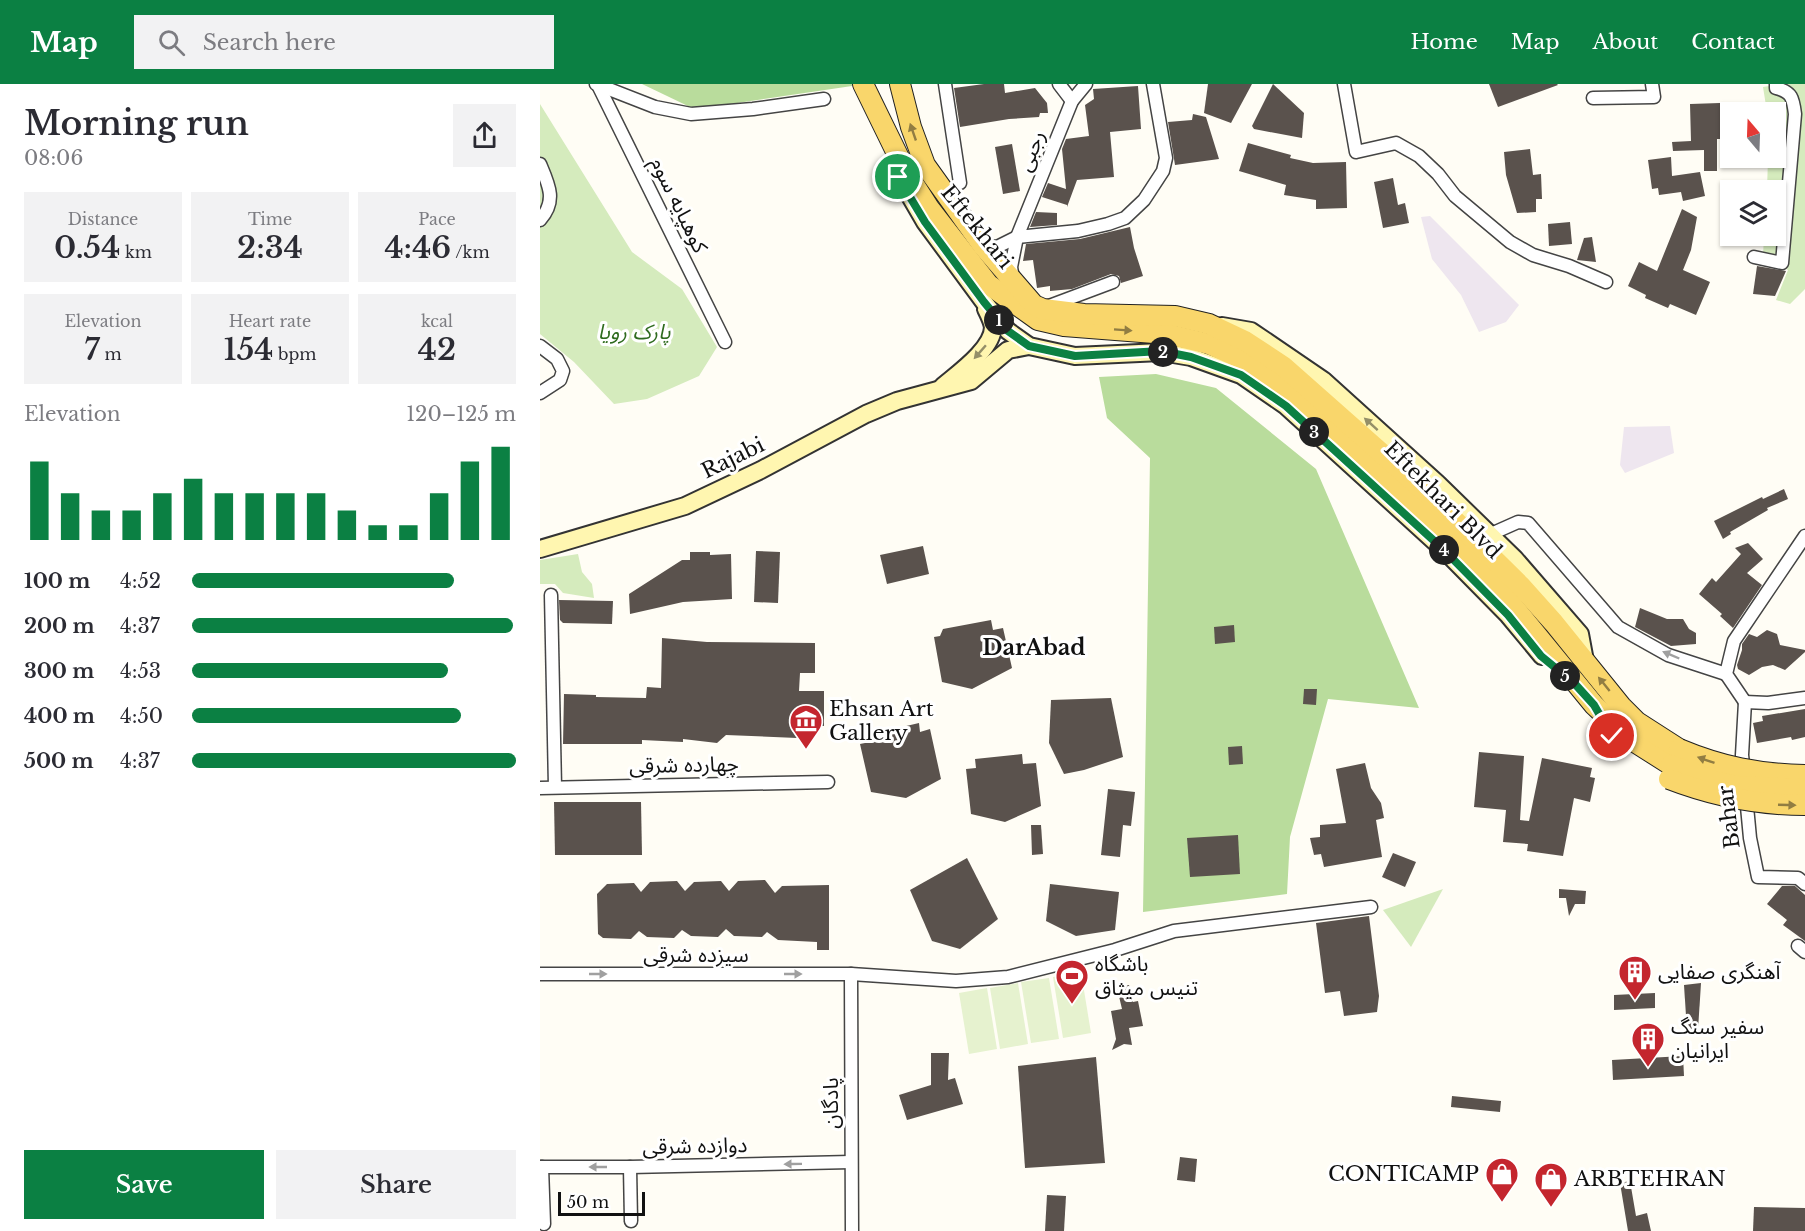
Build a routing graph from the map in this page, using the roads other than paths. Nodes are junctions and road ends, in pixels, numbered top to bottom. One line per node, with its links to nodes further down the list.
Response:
1 (597, 84): 12 (street); 26 (street, کوهپایه سوم)
2 (900, 84): 18 (main road, Eftekhari, one-way to 2)
3 (945, 84): 15 (street)
4 (1059, 84): 13 (street)
5 (1086, 84): 13 (street, رجبی)
6 (1154, 84): 17 (street)
7 (1344, 84): 21 (street)
8 (1652, 84): 11 (street)
9 (1776, 84): 19 (street)
10 (865, 89): 23 (main road); 36 (main road, Eftekhari, one-way to 36)
11 (1593, 98)
12 (824, 99)
13 (1072, 101): 17 (street, رجبی)
14 (540, 164): 16 (street)
15 (960, 183)
16 (540, 220)
17 (1017, 237): 18 (street); 22 (street, رجبی)
18 (983, 246): 22 (main road, Eftekhari)
19 (1754, 257)
20 (1113, 282): 24 (street)
21 (1606, 282)
22 (1014, 284): 24 (main road)
23 (984, 302): 28 (main road); 29 (main road, Rajabi, one-way to 29)
24 (1043, 309): 25 (main road, Eftekhari Blvd)
25 (1209, 324): 31 (main road, one-way to 25); 35 (main road, Eftekhari Blvd)
26 (725, 342)
27 (540, 346): 30 (street)
28 (1029, 346): 29 (main road, Rajabi); 39 (main road)
29 (939, 389): 33 (main road, Rajabi)
30 (540, 393)
31 (1491, 534): 37 (main road); 38 (street, one-way to 31)
32 (1805, 536): 38 (street)
33 (540, 549)
34 (551, 595): 45 (street)
35 (1554, 623): 36 (main road); 37 (main road, Eftekhari Blvd)
36 (1538, 635): 39 (main road)
37 (1585, 661): 42 (main road, Eftekhari Blvd, one-way to 37)
38 (1726, 674): 41 (street)
39 (1575, 684): 42 (main road)
40 (1805, 698): 41 (street)
41 (1744, 702): 49 (street, Bahar)
42 (1673, 764): 43 (main road, Eftekhari Blvd, one-way to 42, bridge); 47 (main road, Eftekhari Blvd, bridge); 48 (main road, one-way to 48, bridge)
43 (1805, 775)
44 (828, 782): 45 (street, چهارده شرقی)
45 (555, 787): 46 (street, چهارده شرقی)
46 (540, 788)
47 (1805, 789)
48 (1805, 805)
49 (1805, 884)
50 (1371, 907): 52 (street, سیزده شرقی)
51 (540, 974): 52 (street, سیزده شرقی, one-way to 52)
52 (851, 974): 53 (street, پادگان)
53 (851, 1162): 55 (street, دوازده شرقی, one-way to 55); 58 (street, پادگان)
54 (541, 1167): 55 (street, دوازده شرقی, one-way to 54); 57 (street)
55 (630, 1167): 56 (street)
56 (631, 1221)
57 (544, 1224)
58 (852, 1231)

